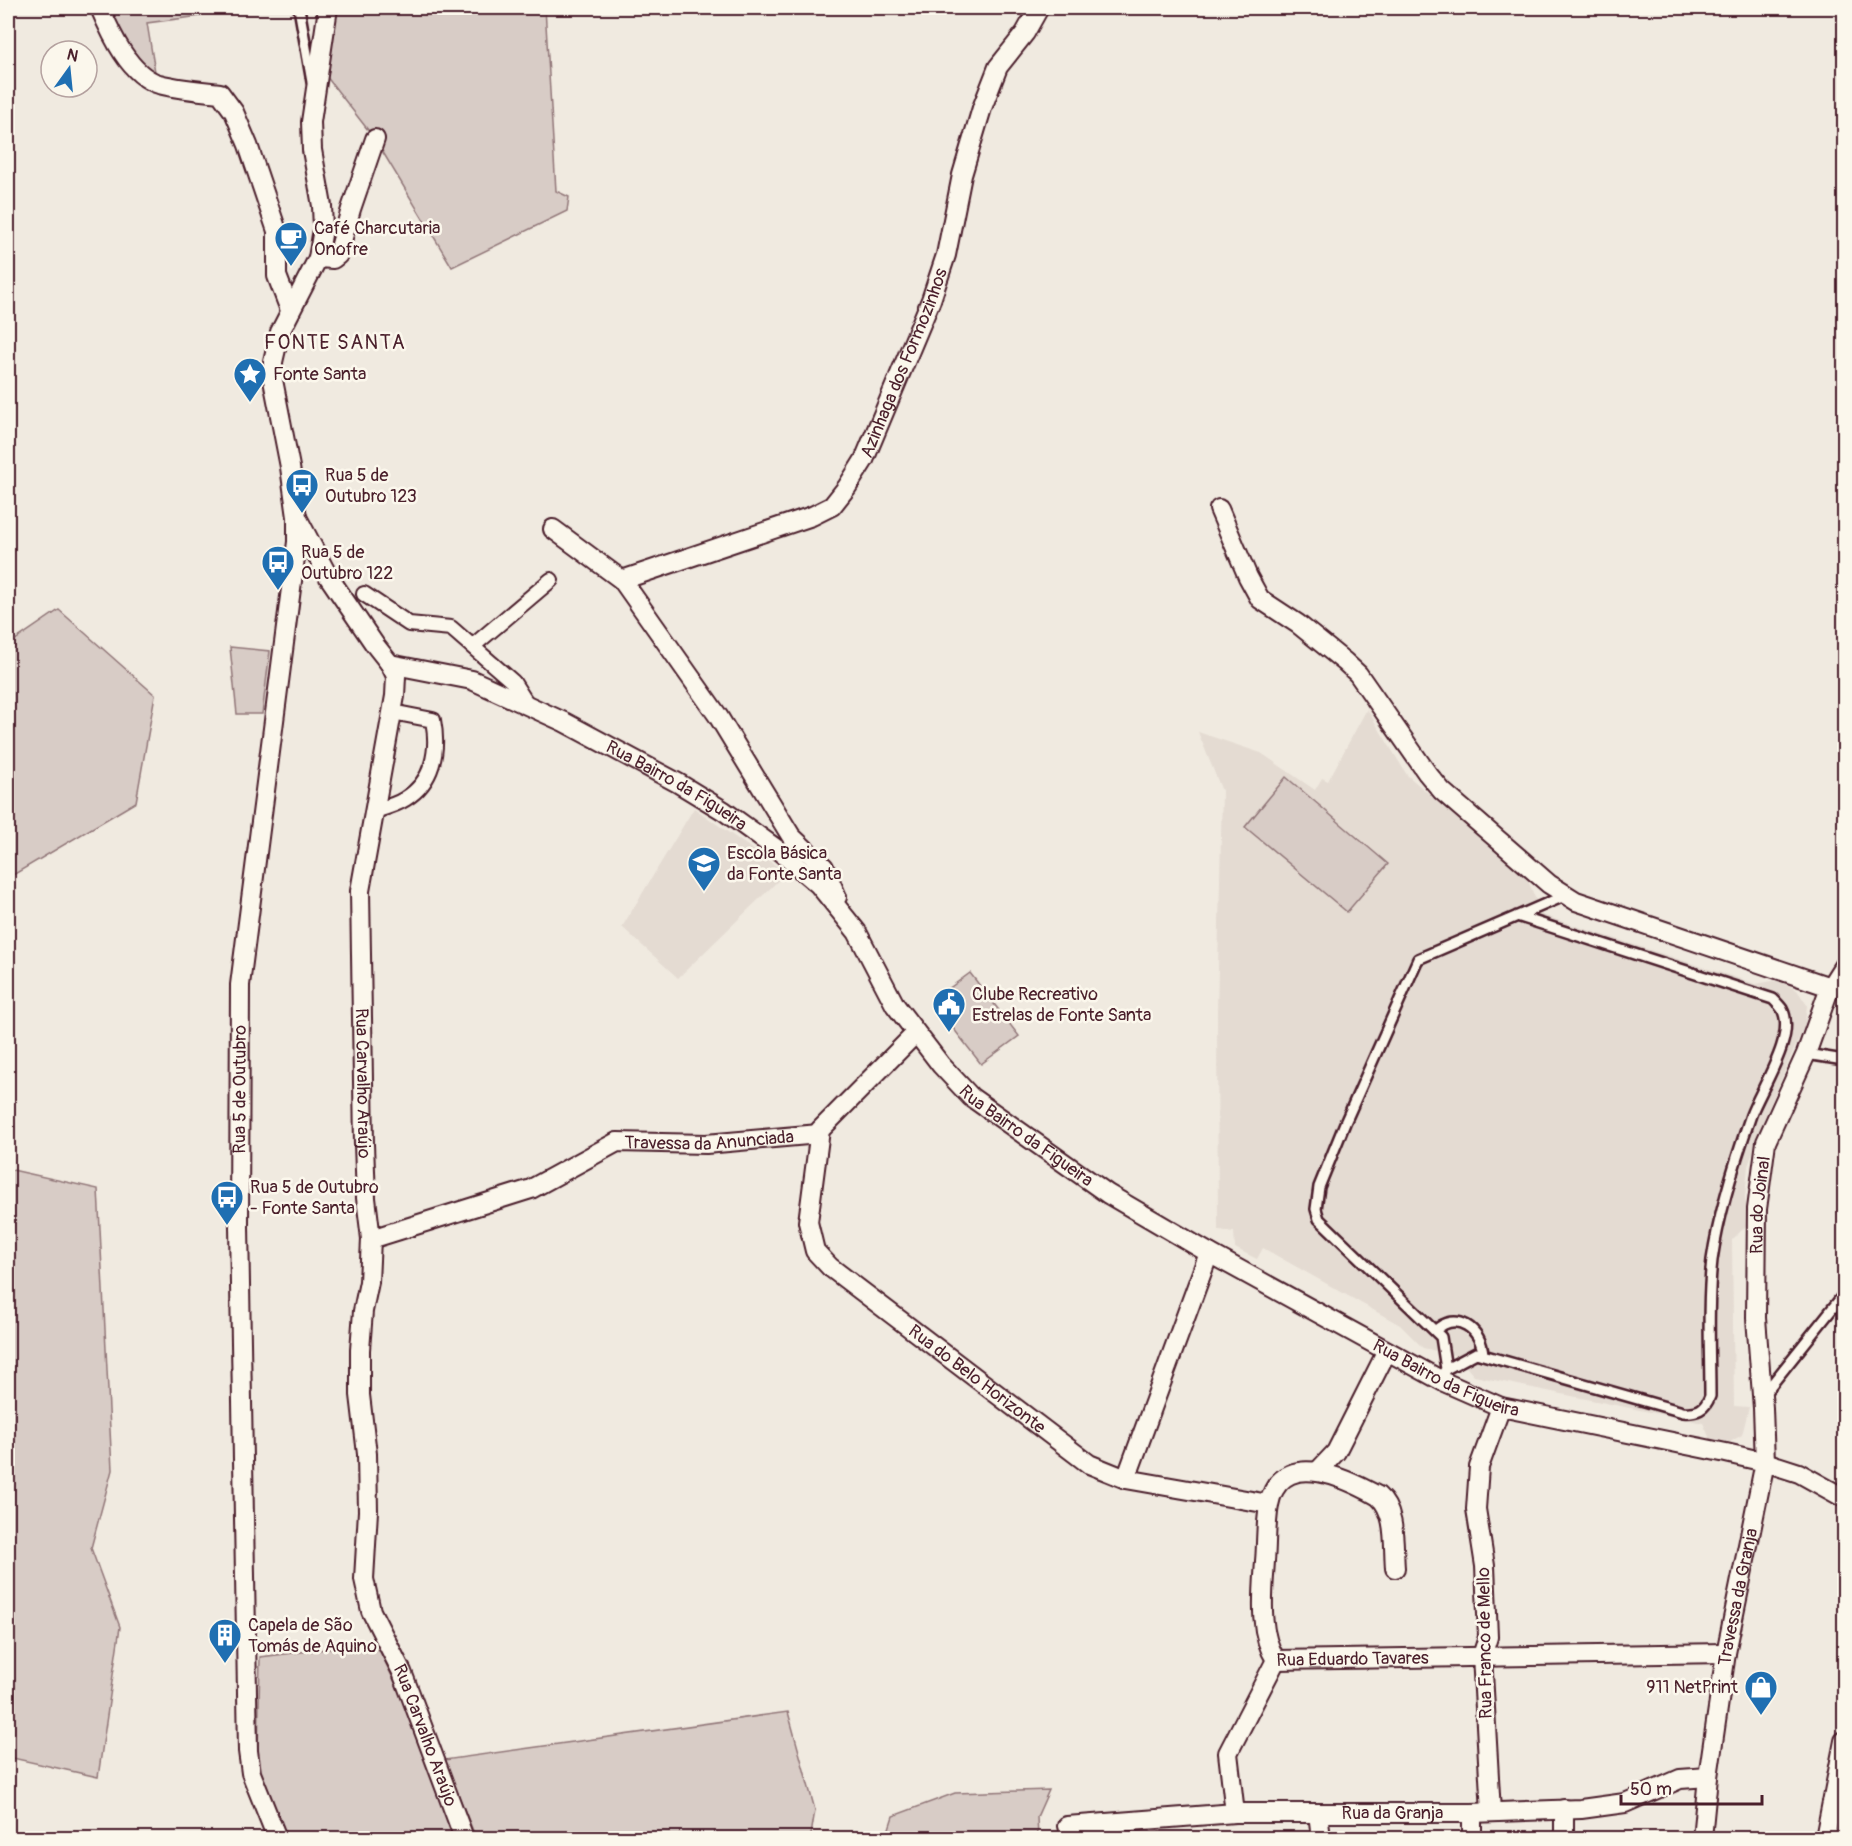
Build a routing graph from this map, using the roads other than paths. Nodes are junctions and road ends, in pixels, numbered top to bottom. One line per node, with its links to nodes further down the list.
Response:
1 (100, 8): 8 (street)
2 (299, 8): 5 (lane)
3 (328, 8): 5 (street, Rua 5 de Outubro)
4 (1039, 8): 13 (street, Azinhaga dos Formozinhos)
5 (314, 96): 7 (street, Rua 5 de Outubro)
6 (375, 139): 7 (street)
7 (318, 258): 8 (street, Rua 5 de Outubro)
8 (290, 310): 10 (street, Rua 5 de Outubro)
9 (1219, 509): 20 (street)
10 (297, 517): 16 (street, Rua Carvalho Araújo); 55 (street, Rua 5 de Outubro)
11 (553, 529): 13 (street)
12 (551, 580): 15 (street)
13 (622, 580): 22 (street)
14 (364, 594): 15 (street)
15 (473, 646): 17 (street)
16 (390, 664): 17 (street, Rua Bairro da Figueira); 18 (street, Rua Carvalho Araújo)
17 (527, 704): 22 (street, Rua Bairro da Figueira)
18 (392, 712): 19 (street, Rua Carvalho Araújo); 19 (street)
19 (374, 811): 29 (street, Rua Carvalho Araújo)
20 (1564, 896): 21 (lane); 24 (street)
21 (1517, 916): 32 (lane); 34 (lane)
22 (846, 918): 25 (street, Rua Bairro da Figueira)
23 (1845, 965): 24 (street, Rua do Joinal)
24 (1830, 987): 26 (street, Rua do Joinal)
25 (916, 1033): 28 (street, Travessa da Anunciada); 30 (street, Rua Bairro da Figueira)
26 (1806, 1054): 27 (lane); 36 (street, Rua do Joinal)
27 (1845, 1060)
28 (819, 1134): 29 (street, Travessa da Anunciada); 40 (street, Rua do Belo Horizonte)
29 (371, 1239): 56 (street, Rua Carvalho Araújo)
30 (1209, 1253): 33 (street, Rua Bairro da Figueira); 40 (street)
31 (1845, 1294): 36 (lane)
32 (1436, 1331): 34 (lane); 35 (lane)
33 (1388, 1351): 35 (street, Rua Bairro da Figueira); 39 (street)
34 (1483, 1355): 35 (lane)
35 (1442, 1374): 37 (street, Rua Bairro da Figueira)
36 (1762, 1396): 38 (street, Rua do Joinal)
37 (1501, 1407): 38 (street, Rua Bairro da Figueira); 45 (street, Rua Franco de Mello)
38 (1765, 1462): 41 (street, Rua Bairro da Figueira); 44 (street, Travessa da Granja)
39 (1318, 1471): 42 (street, Rua Eduardo Tavares); 43 (street)
40 (1126, 1479): 42 (street, Rua do Belo Horizonte)
41 (1845, 1498)
42 (1269, 1504): 46 (street, Rua Eduardo Tavares)
43 (1395, 1569)
44 (1726, 1653): 45 (street, Rua Eduardo Tavares); 48 (street, Travessa da Granja)
45 (1482, 1656): 46 (street, Rua Eduardo Tavares); 50 (street, Rua Franco de Mello)
46 (1276, 1660): 51 (street)
47 (1845, 1741): 61 (street)
48 (1708, 1777): 49 (street, Rua da Granja); 60 (street, Travessa da Granja)
49 (1564, 1809): 50 (street, Rua da Granja); 59 (street)
50 (1491, 1812): 53 (street, Rua da Granja)
51 (1235, 1813): 52 (street, Rua da Granja); 54 (street, Rua da Granja)
52 (1318, 1813): 53 (street, Rua da Granja); 57 (street)
53 (1472, 1813): 58 (street)
54 (1075, 1826)
55 (277, 1839)
56 (464, 1839)
57 (1321, 1839)
58 (1472, 1839)
59 (1564, 1839)
60 (1702, 1839)
61 (1825, 1839)

